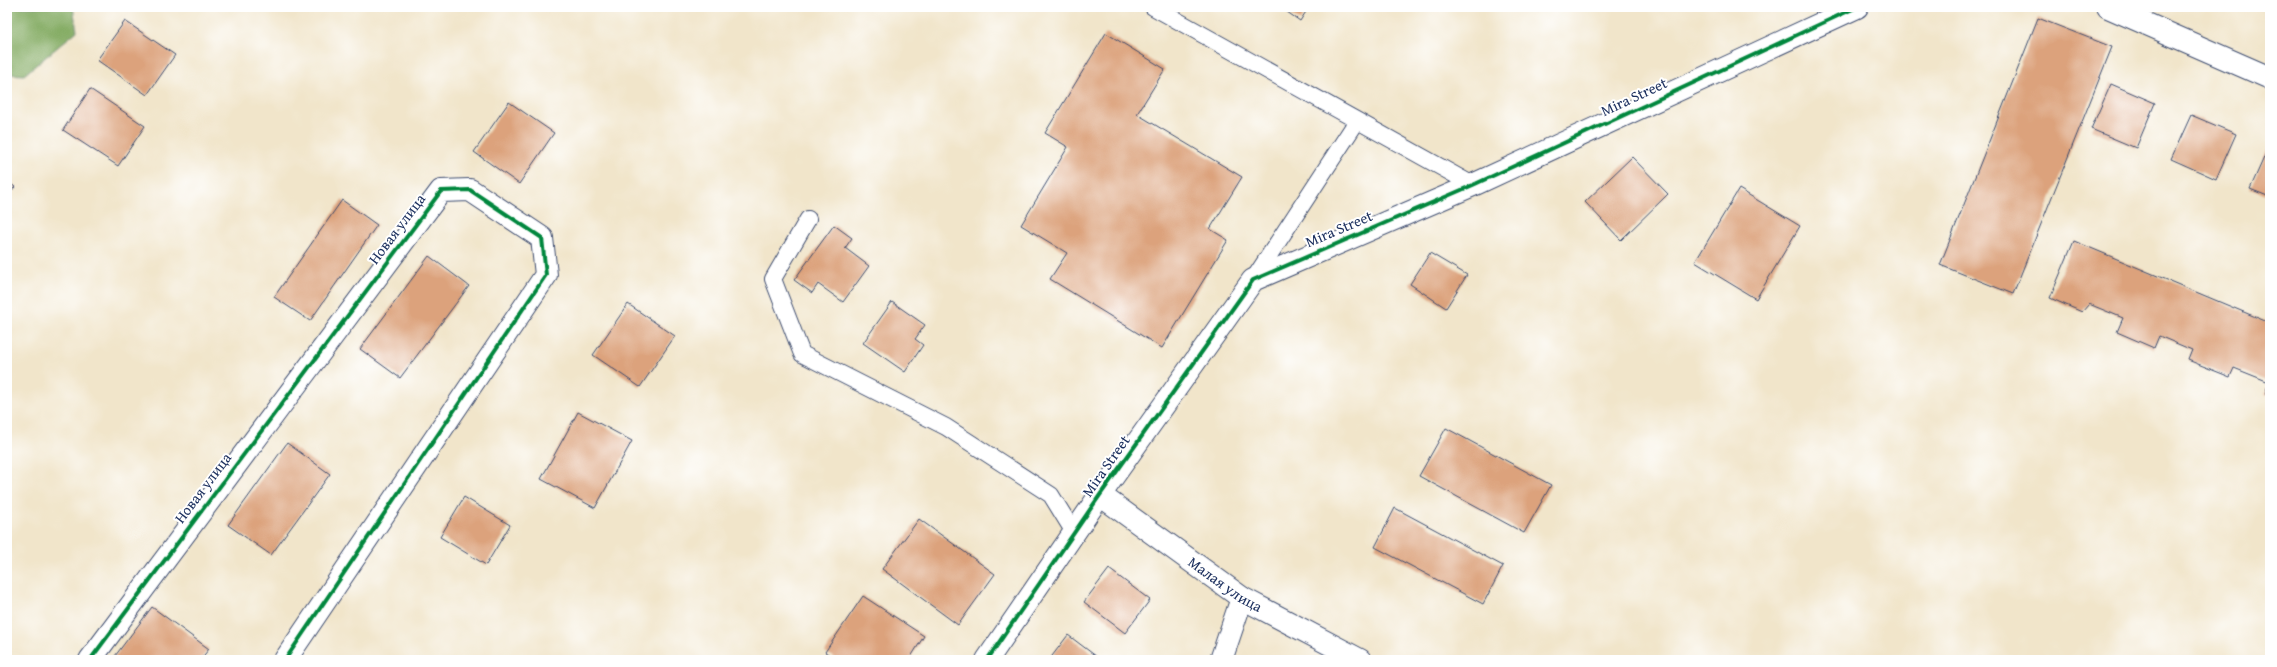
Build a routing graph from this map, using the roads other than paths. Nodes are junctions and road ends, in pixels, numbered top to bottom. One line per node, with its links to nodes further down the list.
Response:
1 (1153, 7): 5 (lane)
2 (1857, 7): 6 (street, Mira Street)
3 (2108, 7): 4 (street)
4 (2270, 78)
5 (1357, 121): 6 (lane); 8 (lane)
6 (1473, 185): 8 (street, Mira Street)
7 (808, 219): 10 (lane)
8 (1252, 280): 9 (street, Mira Street)
9 (1100, 495): 10 (street, Mira Street); 11 (street, Малая улица)
10 (1075, 534): 14 (street, Mira Street)
11 (1242, 598): 15 (street); 16 (street, Малая улица)
12 (90, 660): 13 (street, Новая улица)
13 (285, 660)
14 (987, 660)
15 (1221, 660)
16 (1360, 660)

